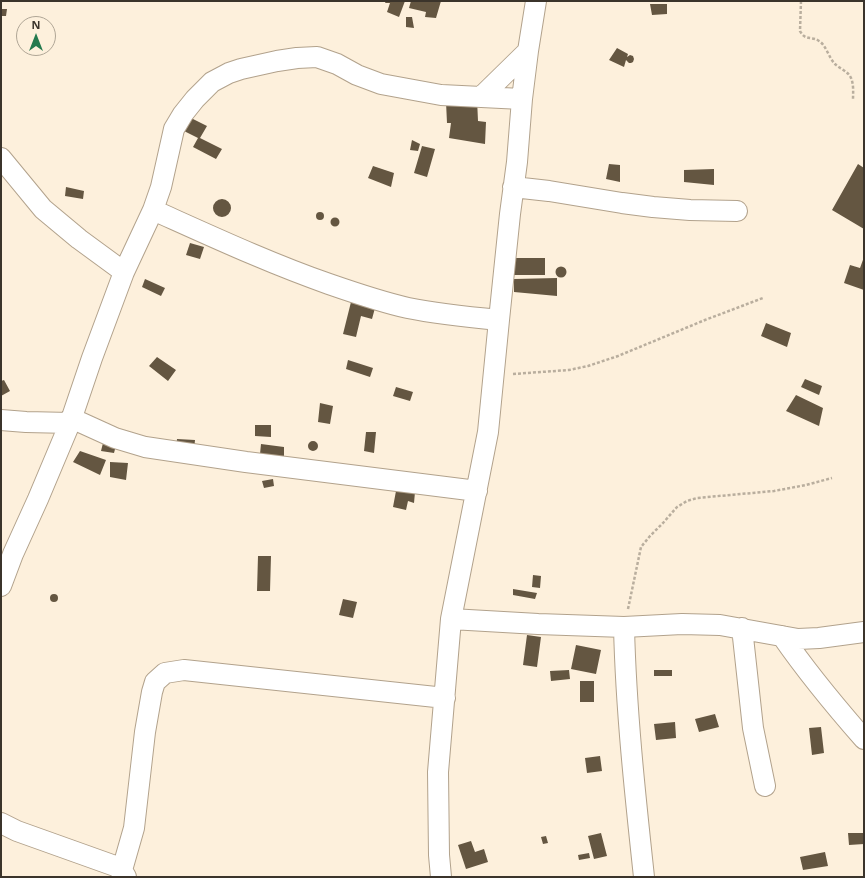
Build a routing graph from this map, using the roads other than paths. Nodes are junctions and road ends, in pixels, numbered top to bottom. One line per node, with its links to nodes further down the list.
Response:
1 (536, 1): 2 (street)
2 (528, 51): 3 (street); 4 (street)
3 (481, 97): 4 (street); 7 (street)
4 (522, 99): 6 (street)
5 (1, 158): 9 (street)
6 (513, 187): 8 (street); 10 (street)
7 (153, 210): 9 (street); 10 (street)
8 (737, 212)
9 (124, 272): 12 (street)
10 (499, 320): 13 (street)
11 (1, 420): 12 (street)
12 (70, 420): 13 (street); 14 (street)
13 (477, 491): 15 (street)
14 (1, 586)
15 (451, 619): 16 (street); 20 (street)
16 (624, 626): 17 (street); 26 (street)
17 (742, 628): 19 (street); 22 (street)
18 (864, 632): 19 (street)
19 (782, 636): 21 (street)
20 (445, 698): 24 (street); 25 (street)
21 (864, 740)
22 (765, 786)
23 (1, 823): 24 (street)
24 (124, 873)
25 (440, 877)
26 (644, 877)

